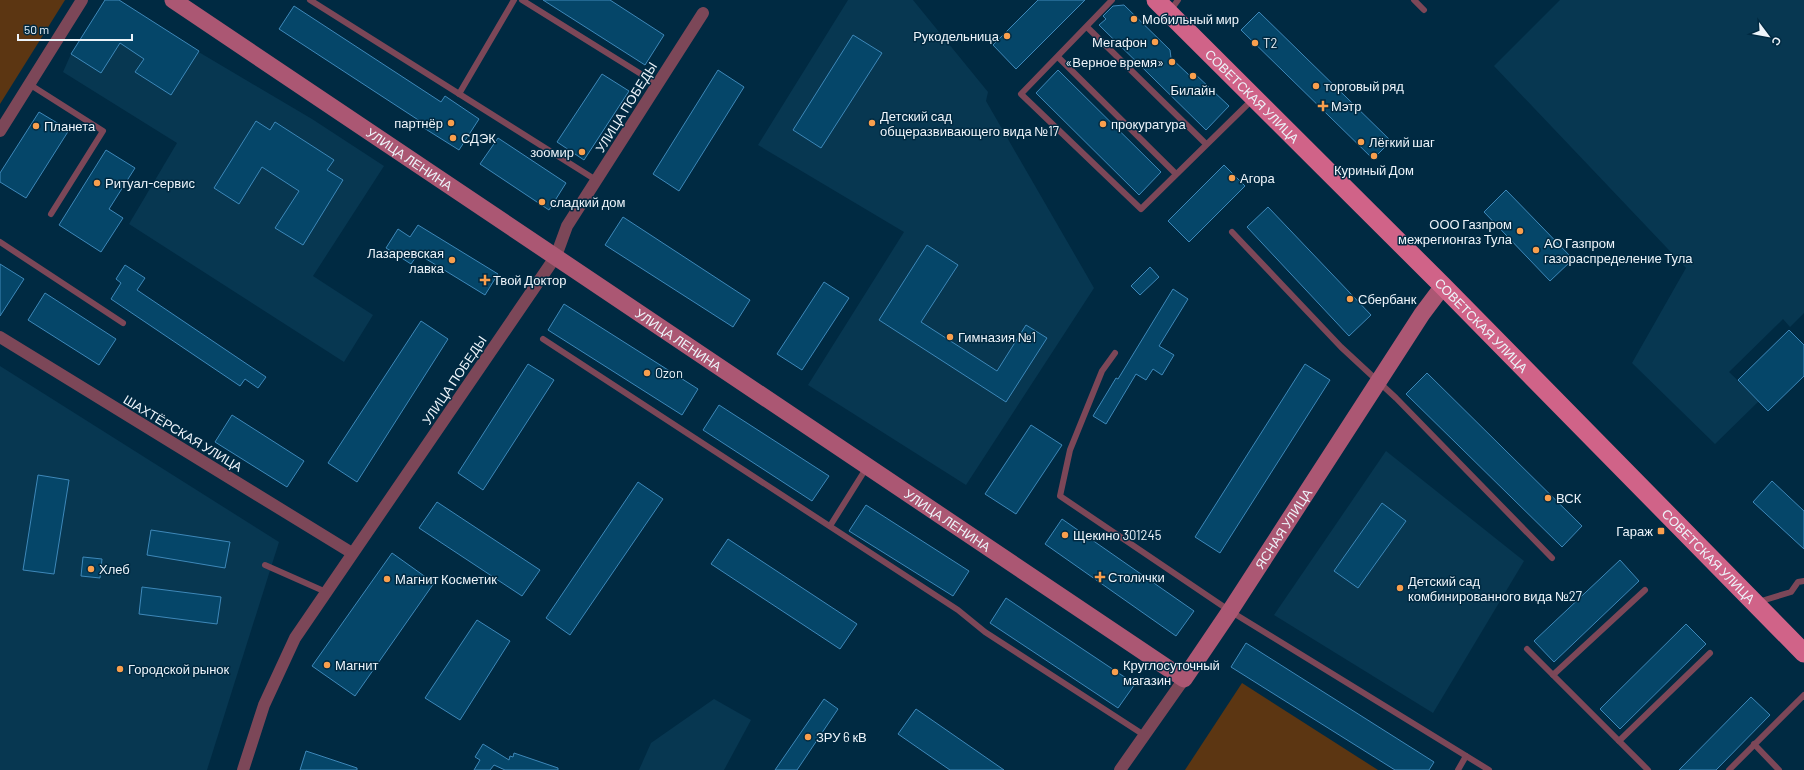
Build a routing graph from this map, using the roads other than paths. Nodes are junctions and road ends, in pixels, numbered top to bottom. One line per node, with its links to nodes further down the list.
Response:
1 (82, 0): 13 (street)
2 (173, 0): 24 (street, УЛИЦА ЛЕНИНА)
3 (310, 0): 15 (lane)
4 (514, 0): 15 (lane)
5 (522, 0): 14 (lane)
6 (1112, 0): 11 (lane)
7 (1414, 0): 9 (lane)
8 (1167, 3): 16 (main road, СОВЕТСКАЯ УЛИЦА)
9 (1424, 10)
10 (704, 13): 14 (street, УЛИЦА ПОБЕДЫ)
11 (1087, 27): 12 (lane); 18 (lane)
12 (1058, 57): 19 (lane); 19 (lane)
13 (29, 84): 17 (street); 21 (lane)
14 (657, 84): 20 (street, УЛИЦА ПОБЕДЫ)
15 (459, 94): 20 (lane)
16 (1254, 98): 18 (lane); 25 (main road, СОВЕТСКАЯ УЛИЦА)
17 (0, 131)
18 (1206, 144): 19 (lane)
19 (1176, 174)
20 (596, 180): 24 (street, УЛИЦА ПОБЕДЫ)
21 (51, 214)
22 (1232, 232): 30 (lane)
23 (0, 242): 26 (lane)
24 (556, 256): 31 (street, УЛИЦА ЛЕНИНА); 33 (street, УЛИЦА ПОБЕДЫ)
25 (1443, 286): 30 (street, ЯСНАЯ УЛИЦА); 39 (main road, СОВЕТСКАЯ УЛИЦА)
26 (123, 323)
27 (0, 337): 33 (street, ШАХТЁРСКАЯ УЛИЦА)
28 (543, 339): 32 (lane)
29 (1115, 353): 40 (lane)
30 (1378, 383): 34 (lane); 40 (street, ЯСНАЯ УЛИЦА)
31 (867, 466): 32 (lane); 45 (street, УЛИЦА ЛЕНИНА)
32 (830, 526): 47 (lane)
33 (352, 553): 38 (street, УЛИЦА ПОБЕДЫ)
34 (1552, 558)
35 (266, 565): 38 (lane)
36 (1804, 581): 39 (lane)
37 (1645, 590): 44 (lane)
38 (326, 592): 51 (street, УЛИЦА ПОБЕДЫ)
39 (1754, 603): 43 (main road, СОВЕТСКАЯ УЛИЦА)
40 (1230, 611): 45 (street, ЯСНАЯ УЛИЦА); 50 (lane)
41 (1527, 649): 44 (lane)
42 (1710, 653): 48 (lane)
43 (1804, 653)
44 (1553, 675): 48 (lane)
45 (1184, 679): 47 (street, ЯСНАЯ УЛИЦА)
46 (1804, 695): 49 (lane)
47 (1144, 735): 52 (street, ЯСНАЯ УЛИЦА)
48 (1619, 740): 55 (lane)
49 (1754, 744): 56 (lane); 57 (lane)
50 (1466, 756): 53 (lane); 54 (lane)
51 (243, 770)
52 (1120, 770)
53 (1458, 770)
54 (1489, 770)
55 (1648, 770)
56 (1729, 770)
57 (1779, 770)

